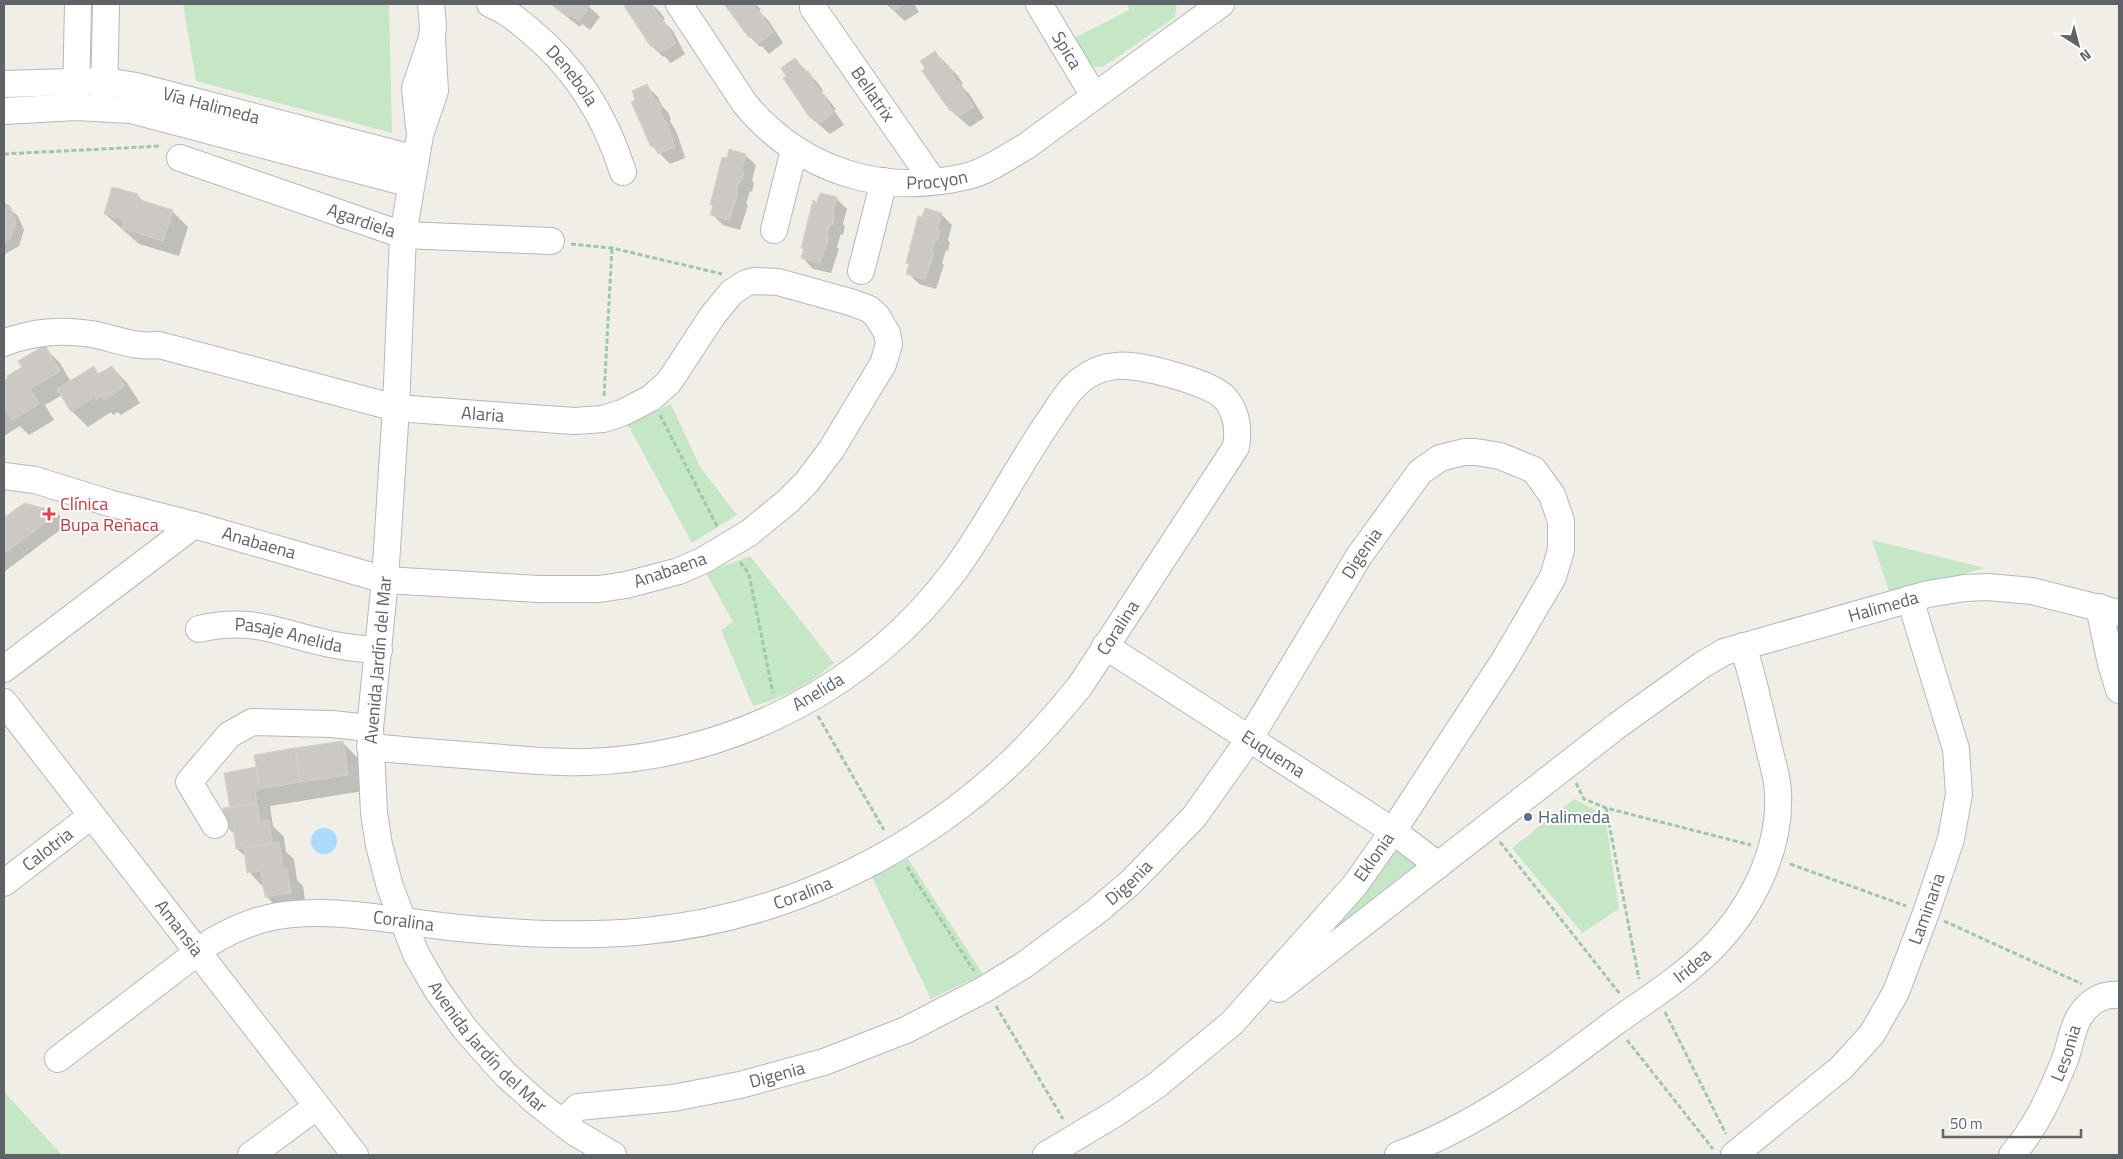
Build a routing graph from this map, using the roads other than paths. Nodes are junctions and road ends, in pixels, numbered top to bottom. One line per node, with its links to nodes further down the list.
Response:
1 (78, 4): 9 (street)
2 (106, 4): 10 (street)
3 (431, 4): 18 (street, Avenida Jardín del Mar)
4 (490, 4): 19 (street, Denebola)
5 (679, 4): 16 (street, Procyon)
6 (1039, 4): 12 (street, Spica)
7 (813, 8): 21 (street, Bellatrix)
8 (1209, 8): 12 (street, Procyon)
9 (76, 81): 10 (street, Vía Halimeda); 11 (street, Vía Halimeda); 13 (street)
10 (105, 81): 14 (street); 18 (street, Vía Halimeda)
11 (4, 84)
12 (1094, 96): 21 (street, Procyon)
13 (76, 107): 14 (street, Vía Halimeda); 15 (street, Vía Halimeda)
14 (104, 108): 18 (street, Vía Halimeda)
15 (4, 111)
16 (794, 150): 20 (street, Procyon); 22 (street)
17 (180, 158): 23 (street, Agardiela)
18 (415, 159): 23 (street, Avenida Jardín del Mar)
19 (623, 172)
20 (884, 181): 21 (street, Procyon); 25 (street)
21 (934, 181)
22 (774, 230)
23 (403, 235): 24 (street, Agardiela); 29 (street, Avenida Jardín del Mar)
24 (551, 241)
25 (861, 271)
26 (754, 281): 29 (street, Alaria); 33 (street, Anabaena)
27 (4, 343): 29 (street, Alaria)
28 (1125, 365): 37 (street, Coralina); 43 (street, Anelida)
29 (396, 408): 33 (street, Avenida Jardín del Mar)
30 (1534, 470): 44 (street, Digenia); 47 (street, Eklonia)
31 (4, 476): 32 (street, Anabaena)
32 (194, 525): 33 (street, Anabaena); 40 (street)
33 (385, 580): 39 (street, Avenida Jardín del Mar)
34 (1910, 599): 35 (street, Halimeda); 38 (street, Halimeda); 63 (street, Laminaria)
35 (2109, 610): 41 (street)
36 (199, 629): 39 (street, Pasaje Anelida)
37 (1105, 646): 44 (street, Euquema); 50 (street, Coralina)
38 (1743, 646): 48 (street, Halimeda); 62 (street, Iridea)
39 (379, 650): 43 (street, Avenida Jardín del Mar)
40 (4, 669)
41 (2119, 690)
42 (4, 702): 45 (street, Amansia)
43 (370, 738): 46 (street, Anelida); 50 (street, Avenida Jardín del Mar)
44 (1250, 738): 47 (street, Euquema); 56 (street, Digenia)
45 (91, 816): 49 (street, Calotria); 51 (street, Amansia)
46 (215, 825)
47 (1393, 831): 48 (street, Euquema); 53 (street, Eklonia)
48 (1438, 865): 53 (street, Halimeda)
49 (4, 883)
50 (403, 922): 51 (street, Coralina); 56 (street, Avenida Jardín del Mar)
51 (196, 953): 54 (street, Coralina); 55 (street, Amansia)
52 (2114, 995): 64 (street, Lesonia)
53 (1232, 1023): 61 (street, Eklonia)
54 (58, 1059)
55 (316, 1106): 58 (street); 59 (street, Amansia)
56 (562, 1122): 57 (street, Avenida Jardín del Mar)
57 (585, 1149): 60 (street, Avenida Jardín del Mar)
58 (251, 1155)
59 (354, 1155)
60 (613, 1155)
61 (1046, 1155)
62 (1398, 1155)
63 (1729, 1155)
64 (2012, 1155)

